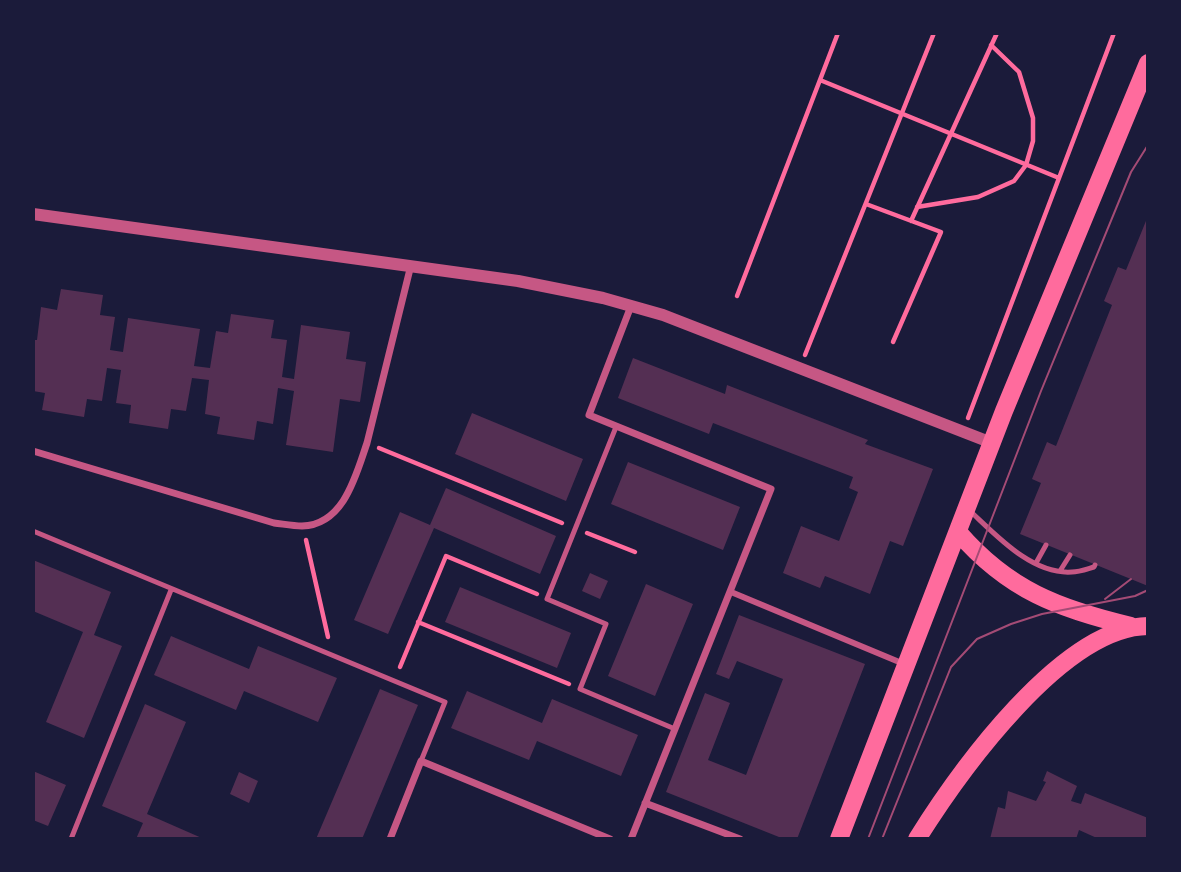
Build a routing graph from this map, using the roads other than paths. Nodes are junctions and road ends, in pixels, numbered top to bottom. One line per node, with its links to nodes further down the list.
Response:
1 (1148, 63): 3 (main road)
2 (1148, 103): 3 (main road)
3 (1129, 111): 8 (main road)
4 (33, 214): 5 (street)
5 (411, 265): 6 (street); 9 (street)
6 (631, 306): 7 (street); 8 (street)
7 (616, 427): 19 (street); 23 (lane)
8 (992, 443): 10 (main road)
9 (33, 451)
10 (967, 508): 12 (main road); 15 (lane)
11 (33, 531): 18 (lane)
12 (958, 533): 21 (main road); 22 (main road)
13 (1046, 545): 15 (lane)
14 (1070, 555): 17 (lane)
15 (1036, 564): 17 (lane)
16 (1095, 565): 17 (lane)
17 (1060, 571)
18 (171, 590): 24 (lane); 26 (lane)
19 (730, 592): 22 (street); 23 (street)
20 (1148, 618): 21 (lane)
21 (1139, 626): 32 (main road)
22 (906, 664): 31 (main road)
23 (675, 729): 25 (street)
24 (421, 761): 27 (street); 28 (street)
25 (645, 803): 29 (street); 30 (street)
26 (71, 839)
27 (390, 839)
28 (610, 839)
29 (631, 839)
30 (740, 839)
31 (839, 839)
32 (917, 839)

